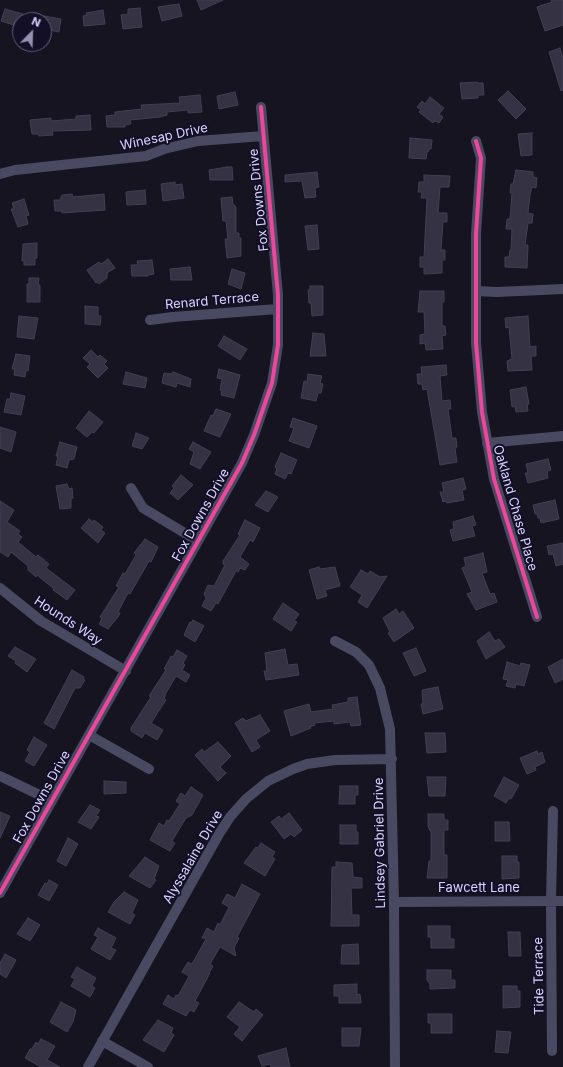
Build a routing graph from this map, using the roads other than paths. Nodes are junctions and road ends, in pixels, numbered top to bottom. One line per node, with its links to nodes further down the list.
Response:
1 (261, 107): 2 (street, Fox Downs Drive)
2 (263, 136): 4 (street, Winesap Drive); 7 (street, Fox Downs Drive)
3 (476, 141): 6 (street, Oakland Chase Place)
4 (0, 174)
5 (563, 289): 6 (street)
6 (476, 291): 10 (street, Oakland Chase Place)
7 (277, 309): 8 (street, Renard Terrace); 12 (street, Fox Downs Drive)
8 (150, 320)
9 (563, 436): 10 (street)
10 (487, 443): 14 (street, Oakland Chase Place)
11 (130, 488): 12 (street)
12 (198, 541): 16 (street, Fox Downs Drive)
13 (0, 588): 16 (street, Hounds Way)
14 (537, 617)
15 (335, 641): 18 (street, Lindsey Gabriel Drive)
16 (126, 671): 17 (street, Fox Downs Drive)
17 (89, 735): 19 (street); 21 (street, Fox Downs Drive)
18 (392, 759): 26 (street, Lindsey Gabriel Drive); 27 (street, Alyssalaine Drive)
19 (149, 769)
20 (0, 776): 21 (street)
21 (52, 801): 23 (street, Fox Downs Drive)
22 (553, 811): 24 (street, Tide Terrace)
23 (0, 893)
24 (551, 901): 25 (street, Fawcett Lane); 26 (street, Fawcett Lane); 28 (street, Tide Terrace)
25 (563, 901)
26 (394, 902): 31 (street, Lindsey Gabriel Drive)
27 (102, 1041): 29 (street, Alyssalaine Drive); 30 (street)
28 (552, 1051)
29 (88, 1067)
30 (148, 1067)
31 (395, 1067)

